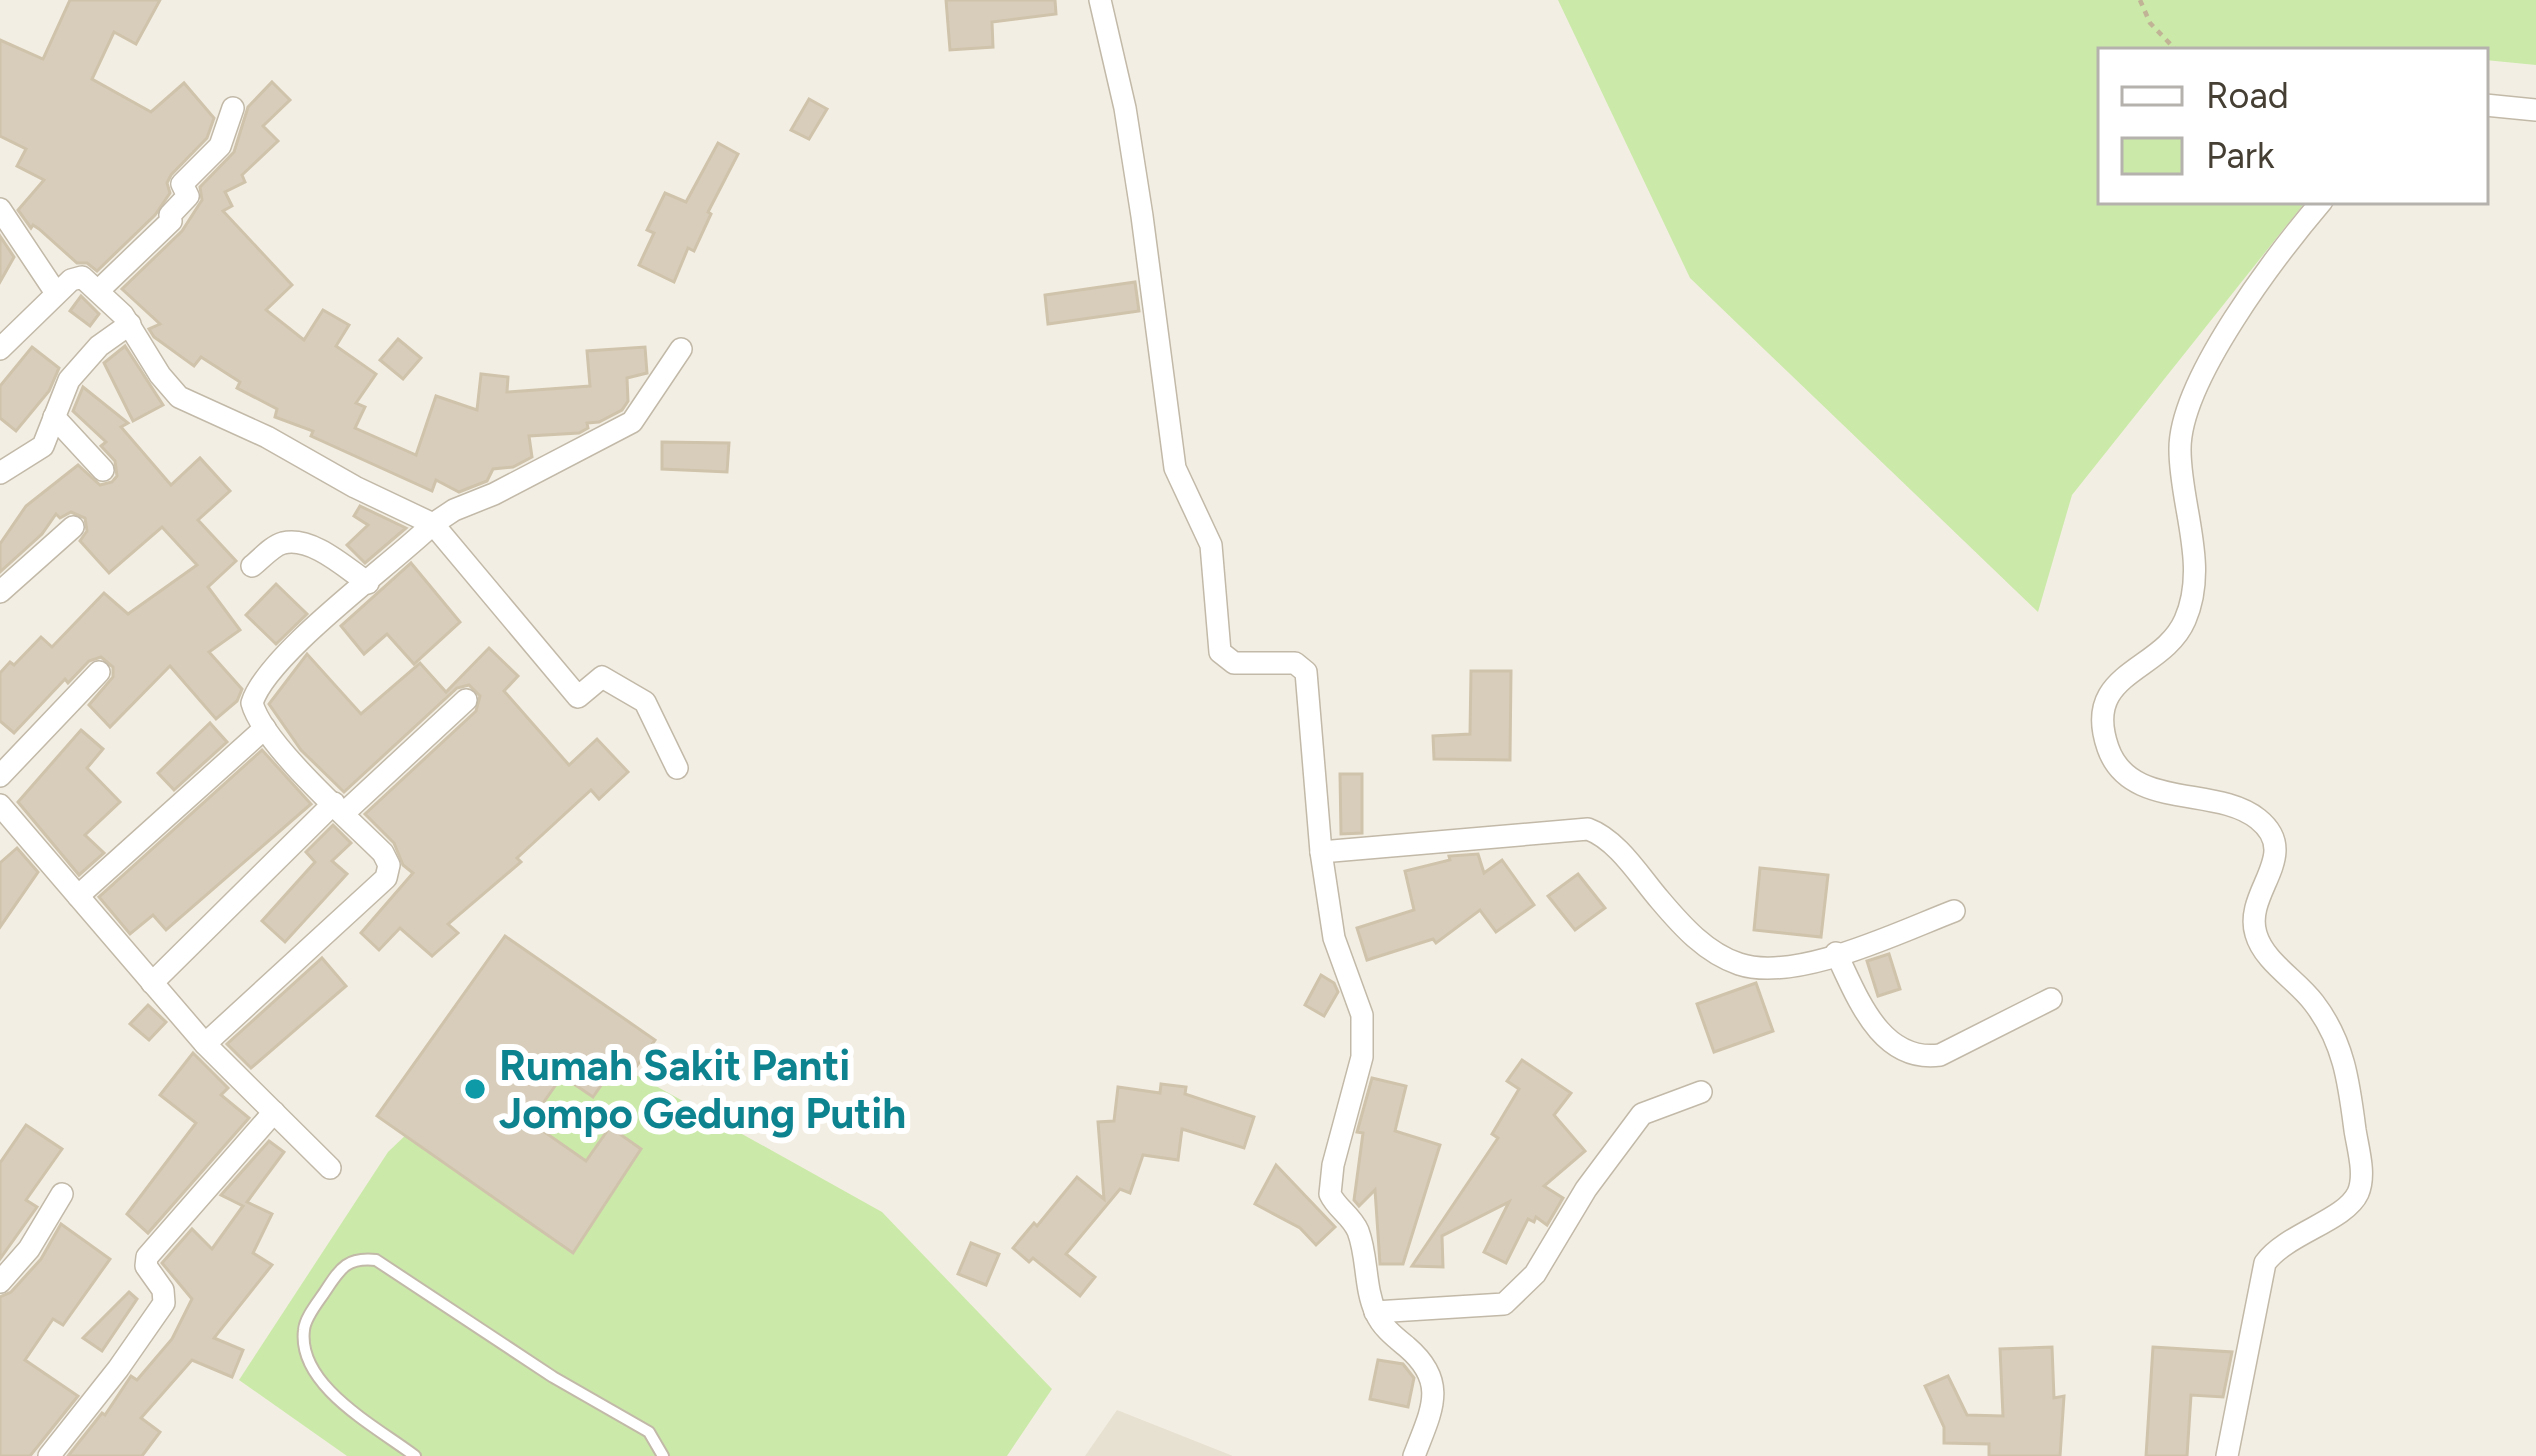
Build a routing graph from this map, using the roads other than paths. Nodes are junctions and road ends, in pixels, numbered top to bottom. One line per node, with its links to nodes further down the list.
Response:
1 (1100, 0): 27 (street)
2 (2488, 105): 4 (street)
3 (233, 108): 7 (street)
4 (2536, 110)
5 (2320, 204): 44 (street)
6 (0, 209): 8 (street)
7 (98, 291): 8 (street); 9 (street)
8 (56, 293): 10 (street)
9 (130, 324): 12 (street); 15 (street)
10 (0, 349)
11 (681, 349): 15 (street)
12 (54, 417): 13 (street); 14 (street)
13 (103, 470)
14 (0, 473)
15 (434, 524): 18 (street); 23 (street)
16 (74, 527): 19 (street)
17 (252, 566): 18 (street)
18 (368, 583): 22 (street)
19 (0, 592)
20 (99, 673): 24 (street)
21 (466, 700): 26 (street)
22 (265, 728): 26 (street); 28 (street)
23 (677, 768)
24 (0, 776)
25 (0, 805): 28 (street)
26 (339, 808): 31 (street); 33 (street)
27 (1321, 852): 30 (street); 39 (street)
28 (78, 896): 31 (street)
29 (1954, 911): 30 (street)
30 (1836, 953): 32 (street)
31 (152, 983): 33 (street)
32 (2050, 999)
33 (205, 1044): 35 (street)
34 (1701, 1092): 39 (street)
35 (274, 1112): 36 (street); 40 (street)
36 (330, 1168)
37 (62, 1194): 38 (street)
38 (0, 1282)
39 (1375, 1312): 43 (street)
40 (49, 1456)
41 (416, 1456): 42 (lane)
42 (663, 1456)
43 (1414, 1456)
44 (2227, 1456)

